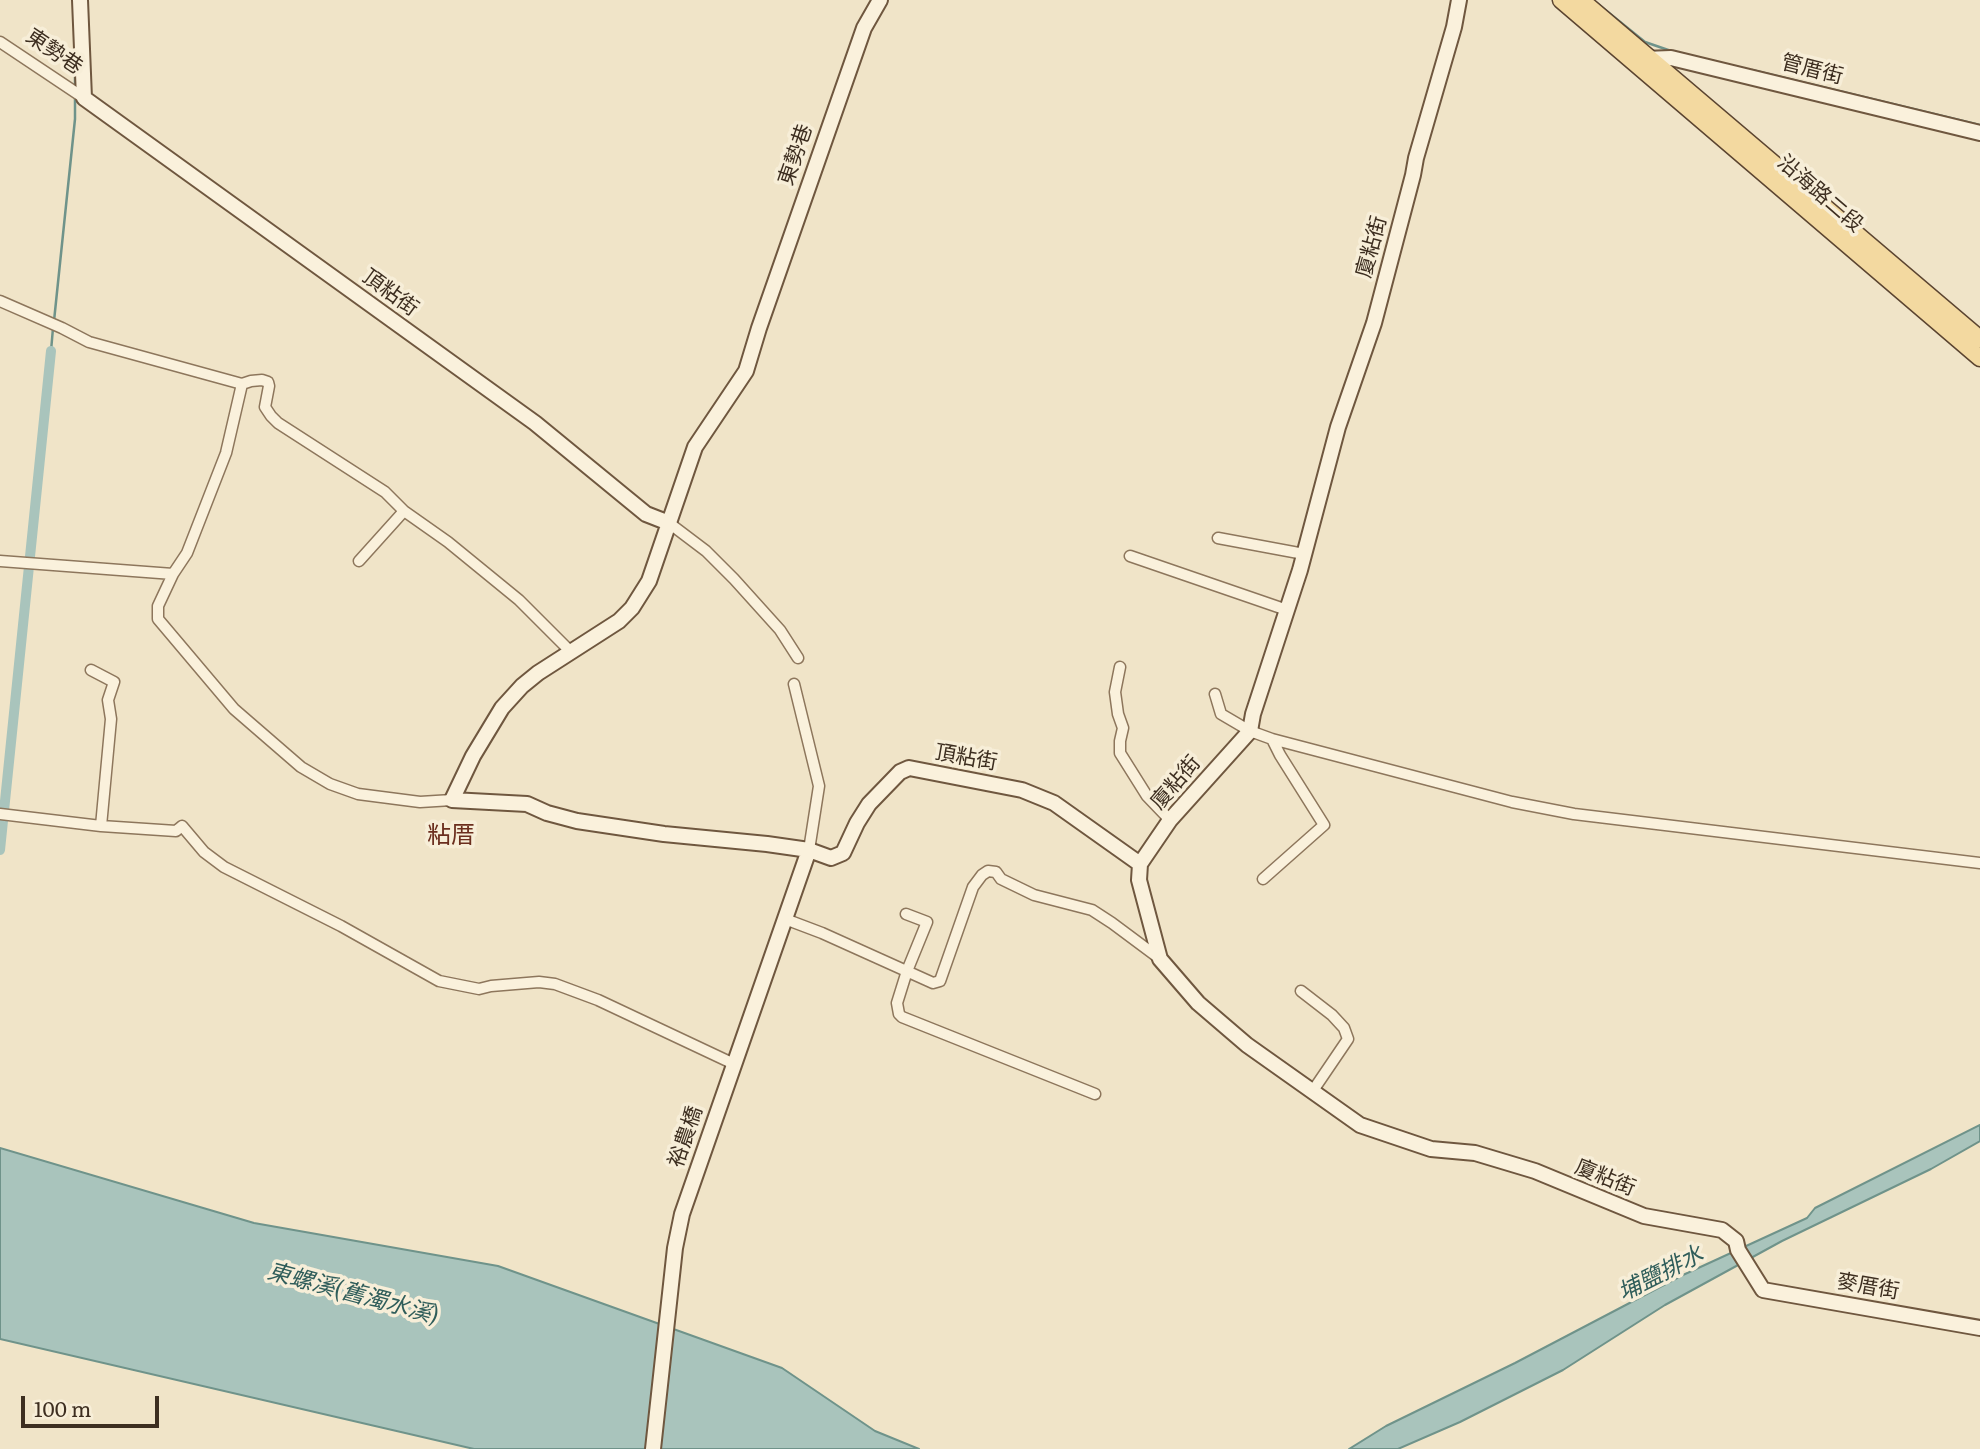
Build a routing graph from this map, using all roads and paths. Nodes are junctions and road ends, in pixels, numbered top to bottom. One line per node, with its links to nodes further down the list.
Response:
1 (80, 0): 9 (street)
2 (880, 0): 16 (street, 東勢巷)
3 (1459, 0): 18 (street, 廈粘街)
4 (1561, 0): 8 (main road, 沿海路二段)
5 (1581, 0): 7 (main road, 沿海路二段)
6 (0, 42): 9 (street, 東勢巷)
7 (1649, 59): 8 (street, 管厝街); 10 (street, 管厝街); 12 (main road, 沿海路二段)
8 (1632, 60): 13 (main road, 沿海路二段)
9 (84, 98): 16 (street, 頂粘街)
10 (1980, 133)
11 (0, 300): 14 (street)
12 (1980, 339)
13 (1980, 358)
14 (242, 384): 15 (street); 22 (street, 頂粘街)
15 (404, 511): 21 (street); 24 (street)
16 (669, 523): 24 (street); 25 (street, 頂粘街)
17 (1218, 538): 18 (street)
18 (1304, 554): 23 (street, 廈粘街)
19 (1130, 556): 23 (street)
20 (0, 561): 22 (street)
21 (359, 561)
22 (173, 573): 32 (street, 頂粘街)
23 (1287, 610): 30 (street, 廈粘街)
24 (570, 650): 32 (street)
25 (798, 658)
26 (1120, 667): 34 (street)
27 (91, 670): 35 (street)
28 (794, 684): 36 (street)
29 (1215, 694): 30 (street)
30 (1250, 731): 31 (street); 34 (street, 廈粘街)
31 (1272, 739): 37 (street); 39 (street)
32 (452, 800): 36 (street, 頂粘街)
33 (0, 814): 35 (street)
34 (1170, 820): 38 (street, 廈粘街)
35 (101, 826): 45 (street)
36 (809, 850): 38 (street, 頂粘街); 41 (street, 裕農橋)
37 (1980, 863)
38 (1140, 864): 42 (street, 廈粘街)
39 (1263, 879)
40 (906, 914): 43 (street)
41 (785, 919): 43 (street); 45 (street, 裕農橋)
42 (1160, 959): 43 (street); 46 (street, 廈粘街)
43 (907, 971): 47 (street)
44 (1301, 991): 46 (street)
45 (734, 1064): 50 (street, 裕農橋)
46 (1312, 1092): 48 (street, 廈粘街)
47 (1095, 1094)
48 (1754, 1278): 49 (street, 麥厝街)
49 (1980, 1328)
50 (653, 1449)

